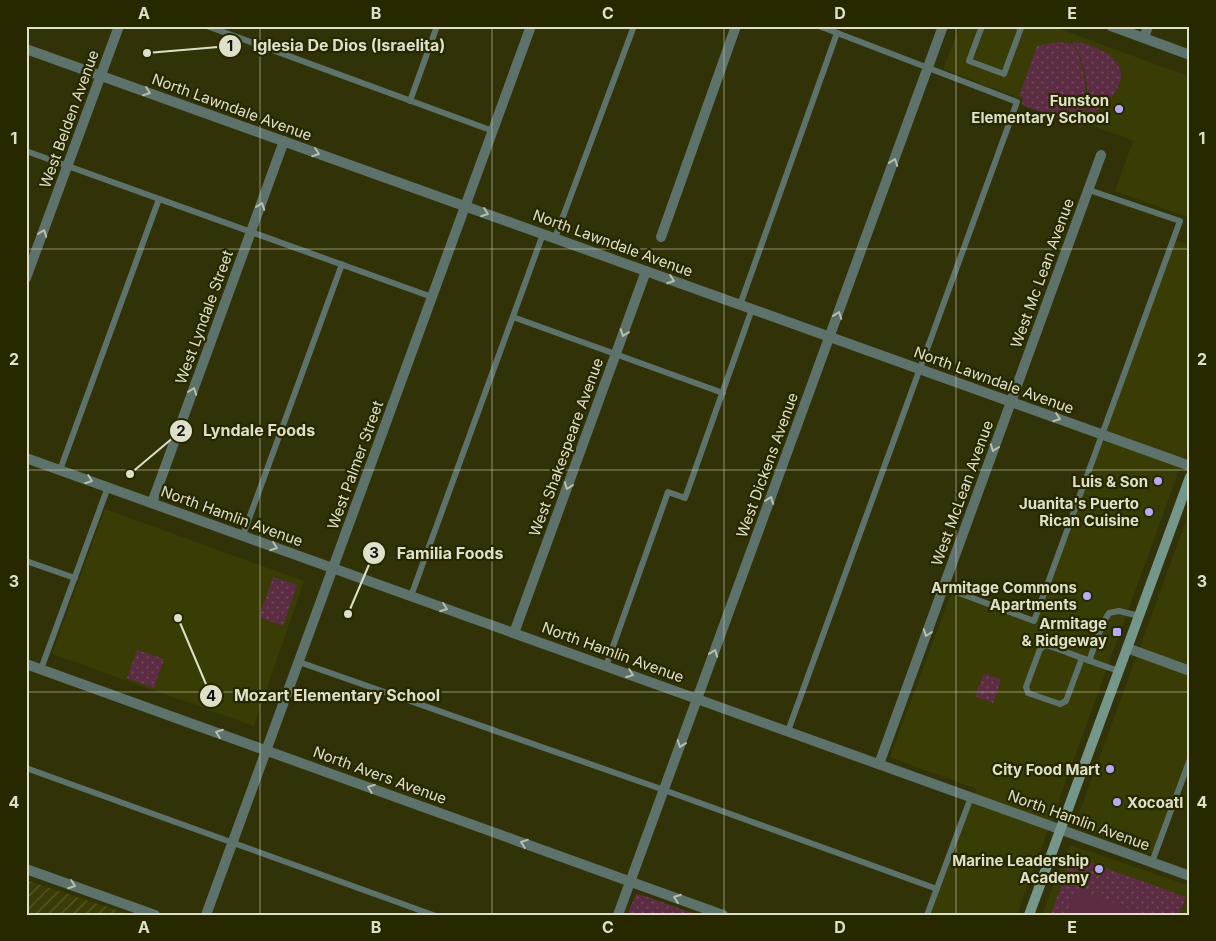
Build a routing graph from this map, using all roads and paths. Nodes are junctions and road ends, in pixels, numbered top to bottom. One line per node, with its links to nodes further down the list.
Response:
1 (119, 26): 18 (street, West Belden Avenue)
2 (207, 26): 19 (lane)
3 (437, 26): 19 (lane)
4 (634, 26): 31 (lane)
5 (736, 26): 30 (street)
6 (819, 26): 13 (lane)
7 (943, 26): 17 (street, West Dickens Avenue)
8 (982, 26): 9 (lane)
9 (1016, 26)
10 (1111, 26): 14 (street)
11 (1148, 26): 14 (street)
12 (529, 27): 20 (street, West Palmer Street)
13 (837, 33): 17 (lane); 37 (lane)
14 (1144, 38): 16 (street)
15 (26, 49): 18 (street, North Lawndale Avenue)
16 (1190, 55)
17 (928, 68): 40 (street, West Dickens Avenue, one-way to 17); 42 (lane)
18 (101, 76): 21 (street, North Lawndale Avenue, one-way to 21); 24 (street, West Belden Avenue)
19 (410, 100): 20 (lane)
20 (493, 131): 27 (street, West Palmer Street)
21 (284, 141): 27 (street, North Lawndale Avenue, one-way to 27); 28 (street, West Lyndale Street, one-way to 21)
22 (26, 151): 24 (lane)
23 (1102, 155): 25 (street, West Mc Lean Avenue)
24 (68, 166): 26 (lane); 32 (street, West Belden Avenue, one-way to 24)
25 (1089, 190): 44 (street, West Mc Lean Avenue); 45 (lane)
26 (159, 199): 28 (lane); 48 (lane)
27 (465, 206): 29 (street, North Lawndale Avenue, one-way to 29); 36 (street, West Palmer Street)
28 (251, 232): 33 (lane); 51 (street, West Lyndale Street, one-way to 28)
29 (543, 234): 31 (street, North Lawndale Avenue); 39 (lane)
30 (661, 237)
31 (555, 238): 34 (street, North Lawndale Avenue)
32 (30, 254): 35 (street, West Belden Avenue)
33 (342, 264): 36 (lane); 52 (lane)
34 (646, 271): 37 (street, North Lawndale Avenue, one-way to 37); 41 (street, West Shakespeare Avenue, one-way to 41)
35 (26, 278)
36 (432, 297): 54 (street, West Palmer Street)
37 (740, 304): 38 (street, North Lawndale Avenue)
38 (752, 309): 40 (street, North Lawndale Avenue); 43 (lane)
39 (513, 317): 41 (lane); 57 (lane)
40 (830, 337): 42 (street, North Lawndale Avenue); 69 (street, West Dickens Avenue, one-way to 40)
41 (616, 354): 43 (lane); 59 (street, West Shakespeare Avenue, one-way to 59)
42 (921, 370): 44 (street, North Lawndale Avenue); 70 (lane)
43 (723, 393): 65 (lane)
44 (1011, 402): 45 (street, North Lawndale Avenue, one-way to 45); 56 (street, West McLean Avenue, one-way to 56)
45 (1102, 435): 47 (street, North Lawndale Avenue); 56 (lane)
46 (26, 458): 48 (street, North Hamlin Avenue)
47 (1190, 466)
48 (60, 470): 50 (street, North Hamlin Avenue, one-way to 50)
49 (1190, 477): 58 (main road)
50 (108, 487): 51 (street, North Hamlin Avenue); 55 (lane)
51 (152, 503): 52 (street, North Hamlin Avenue)
52 (243, 535): 54 (street, North Hamlin Avenue, one-way to 54)
53 (26, 561): 55 (lane)
54 (333, 568): 57 (street, North Hamlin Avenue); 63 (street, West Palmer Street)
55 (75, 578): 66 (lane)
56 (944, 586): 73 (street, West McLean Avenue, one-way to 73)
57 (411, 596): 59 (street, North Hamlin Avenue, one-way to 59)
58 (1139, 616): 60 (main road); 62 (lane)
59 (514, 633): 65 (street, North Hamlin Avenue)
60 (1127, 648): 67 (main road); 68 (street)
61 (1082, 658): 61 (lane); 62 (lane)
62 (1089, 661): 67 (lane)
63 (298, 662): 71 (street, West Palmer Street); 76 (lane)
64 (26, 664): 66 (street, North Avers Avenue)
65 (606, 666): 69 (street, North Hamlin Avenue, one-way to 69)
66 (42, 669): 71 (street, North Avers Avenue, one-way to 66)
67 (1119, 671): 78 (main road)
68 (1190, 671)
69 (697, 699): 70 (street, North Hamlin Avenue); 76 (street, West Dickens Avenue, one-way to 76)
70 (788, 731): 73 (street, North Hamlin Avenue)
71 (267, 750): 79 (street, West Palmer Street); 83 (street, North Avers Avenue, one-way to 71)
72 (1190, 760): 75 (lane)
73 (879, 764): 77 (street, North Hamlin Avenue)
74 (26, 768): 79 (lane)
75 (1187, 773): 80 (lane)
76 (664, 790): 83 (street, West Dickens Avenue); 84 (lane)
77 (971, 797): 78 (street, North Hamlin Avenue); 84 (lane)
78 (1061, 829): 80 (street, North Hamlin Avenue); 91 (main road)
79 (233, 843): 86 (street, West Palmer Street); 87 (lane)
80 (1152, 862): 82 (street, North Hamlin Avenue)
81 (26, 868): 85 (street, one-way to 85)
82 (1190, 876)
83 (630, 882): 88 (street, West Dickens Avenue); 89 (street, North Avers Avenue, one-way to 83)
84 (937, 889): 90 (lane)
85 (155, 915)
86 (206, 915)
87 (433, 915)
88 (618, 915)
89 (723, 915)
90 (927, 915)
91 (1029, 915)

